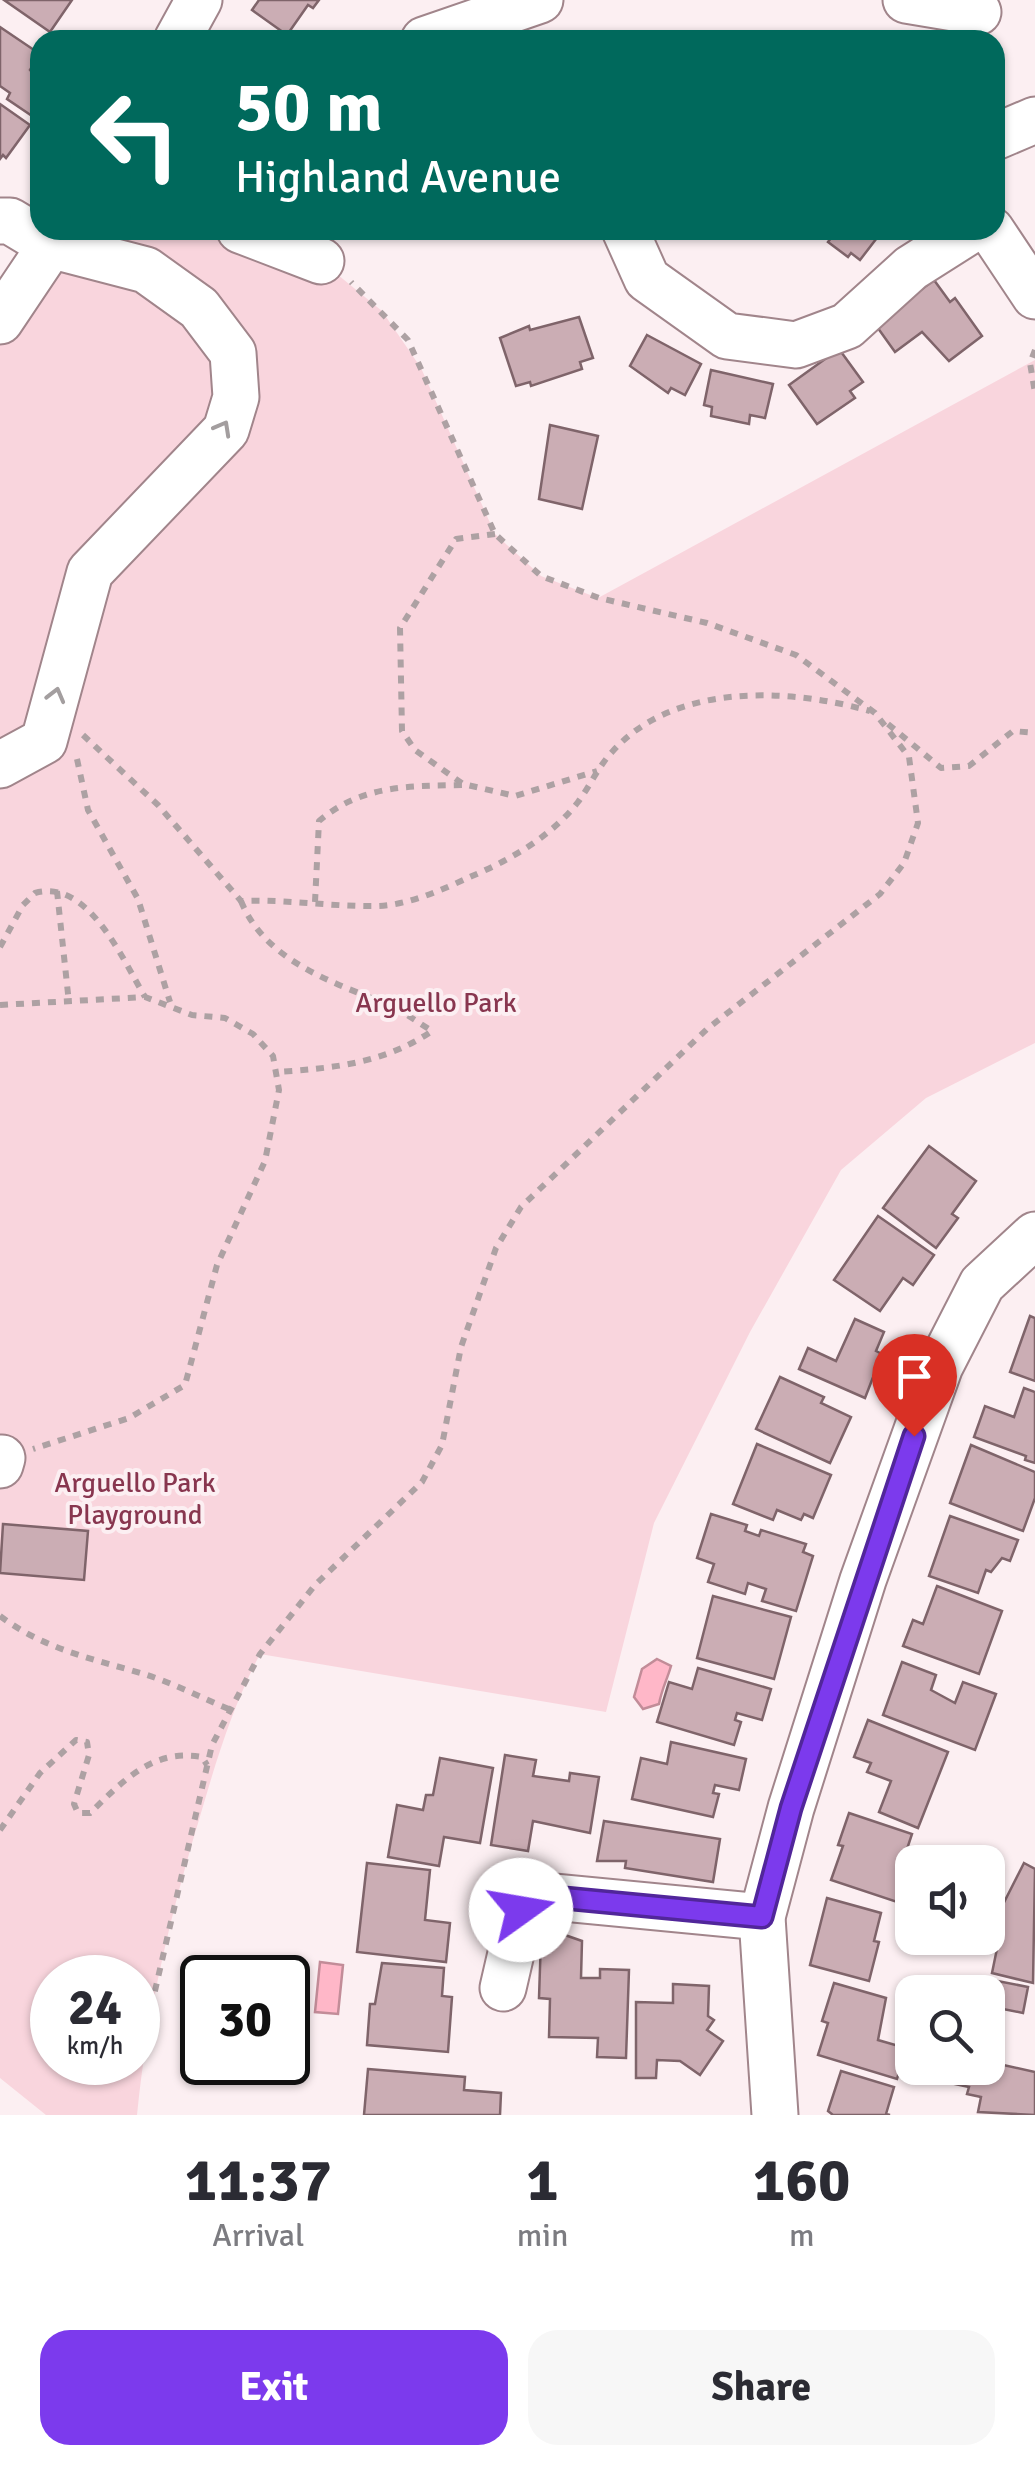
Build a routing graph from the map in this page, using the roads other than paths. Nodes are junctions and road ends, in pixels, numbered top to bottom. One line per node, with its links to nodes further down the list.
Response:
1 (199, 0): 5 (street)
2 (540, 0): 6 (street)
3 (906, 0): 4 (street)
4 (977, 17)
5 (182, 30)
6 (453, 30)
7 (1035, 120): 8 (street)
8 (1005, 133)
9 (0, 221): 10 (street)
10 (30, 229)
11 (54, 240): 19 (street)
12 (61, 240): 20 (street, one-way to 12)
13 (266, 240): 17 (street)
14 (630, 240): 15 (street)
15 (955, 240)
16 (998, 240): 18 (street)
17 (321, 261)
18 (1035, 296)
19 (0, 321)
20 (0, 765)
21 (1035, 1235): 22 (street)
22 (762, 1917): 23 (street); 24 (street)
23 (503, 1988)
24 (774, 2115)

